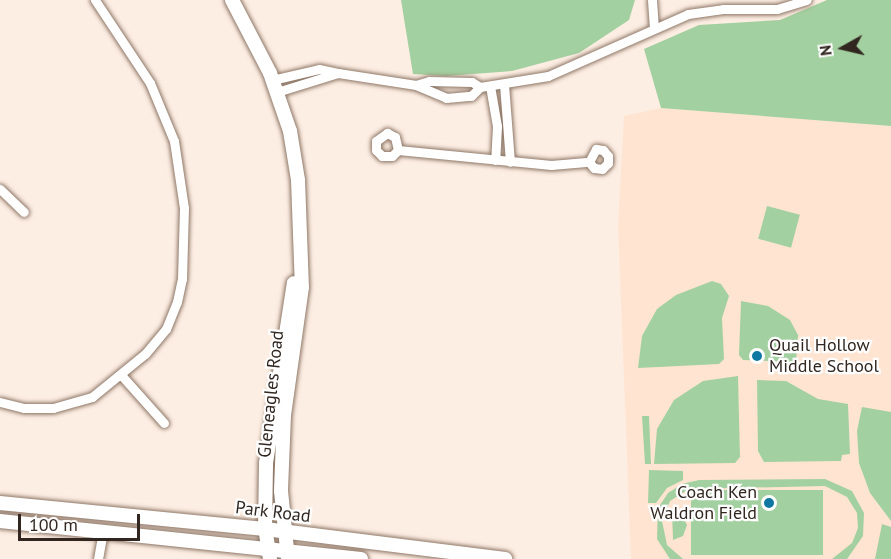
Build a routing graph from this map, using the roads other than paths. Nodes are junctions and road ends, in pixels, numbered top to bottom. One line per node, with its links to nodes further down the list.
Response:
1 (95, 0): 18 (street)
2 (232, 0): 8 (main road, Gleneagles Road)
3 (651, 0): 5 (street)
4 (807, 0): 5 (street)
5 (654, 26): 6 (street)
6 (504, 84): 9 (street); 13 (street)
7 (416, 85): 8 (street); 10 (street); 10 (street)
8 (275, 86): 17 (main road, Gleneagles Road)
9 (490, 86): 10 (street); 12 (street)
10 (480, 87)
11 (398, 150): 12 (street)
12 (495, 160): 13 (street)
13 (510, 162): 14 (street)
14 (589, 162)
15 (0, 189): 16 (street)
16 (24, 212)
17 (300, 261): 23 (main road, Gleneagles Road); 24 (main road, Gleneagles Road)
18 (122, 376): 19 (street); 20 (street)
19 (0, 402)
20 (164, 423)
21 (0, 503): 23 (main road, Park Road)
22 (0, 521): 25 (main road, Park Road)
23 (265, 529): 24 (main road, Park Road); 26 (main road, Gleneagles Road)
24 (284, 531): 27 (main road, Gleneagles Road); 30 (main road, Park Road)
25 (103, 532): 26 (main road, Park Road); 28 (street)
26 (269, 553): 27 (main road, Park Road)
27 (287, 555): 29 (main road, Park Road)
28 (98, 559)
29 (361, 559)
30 (505, 559)

